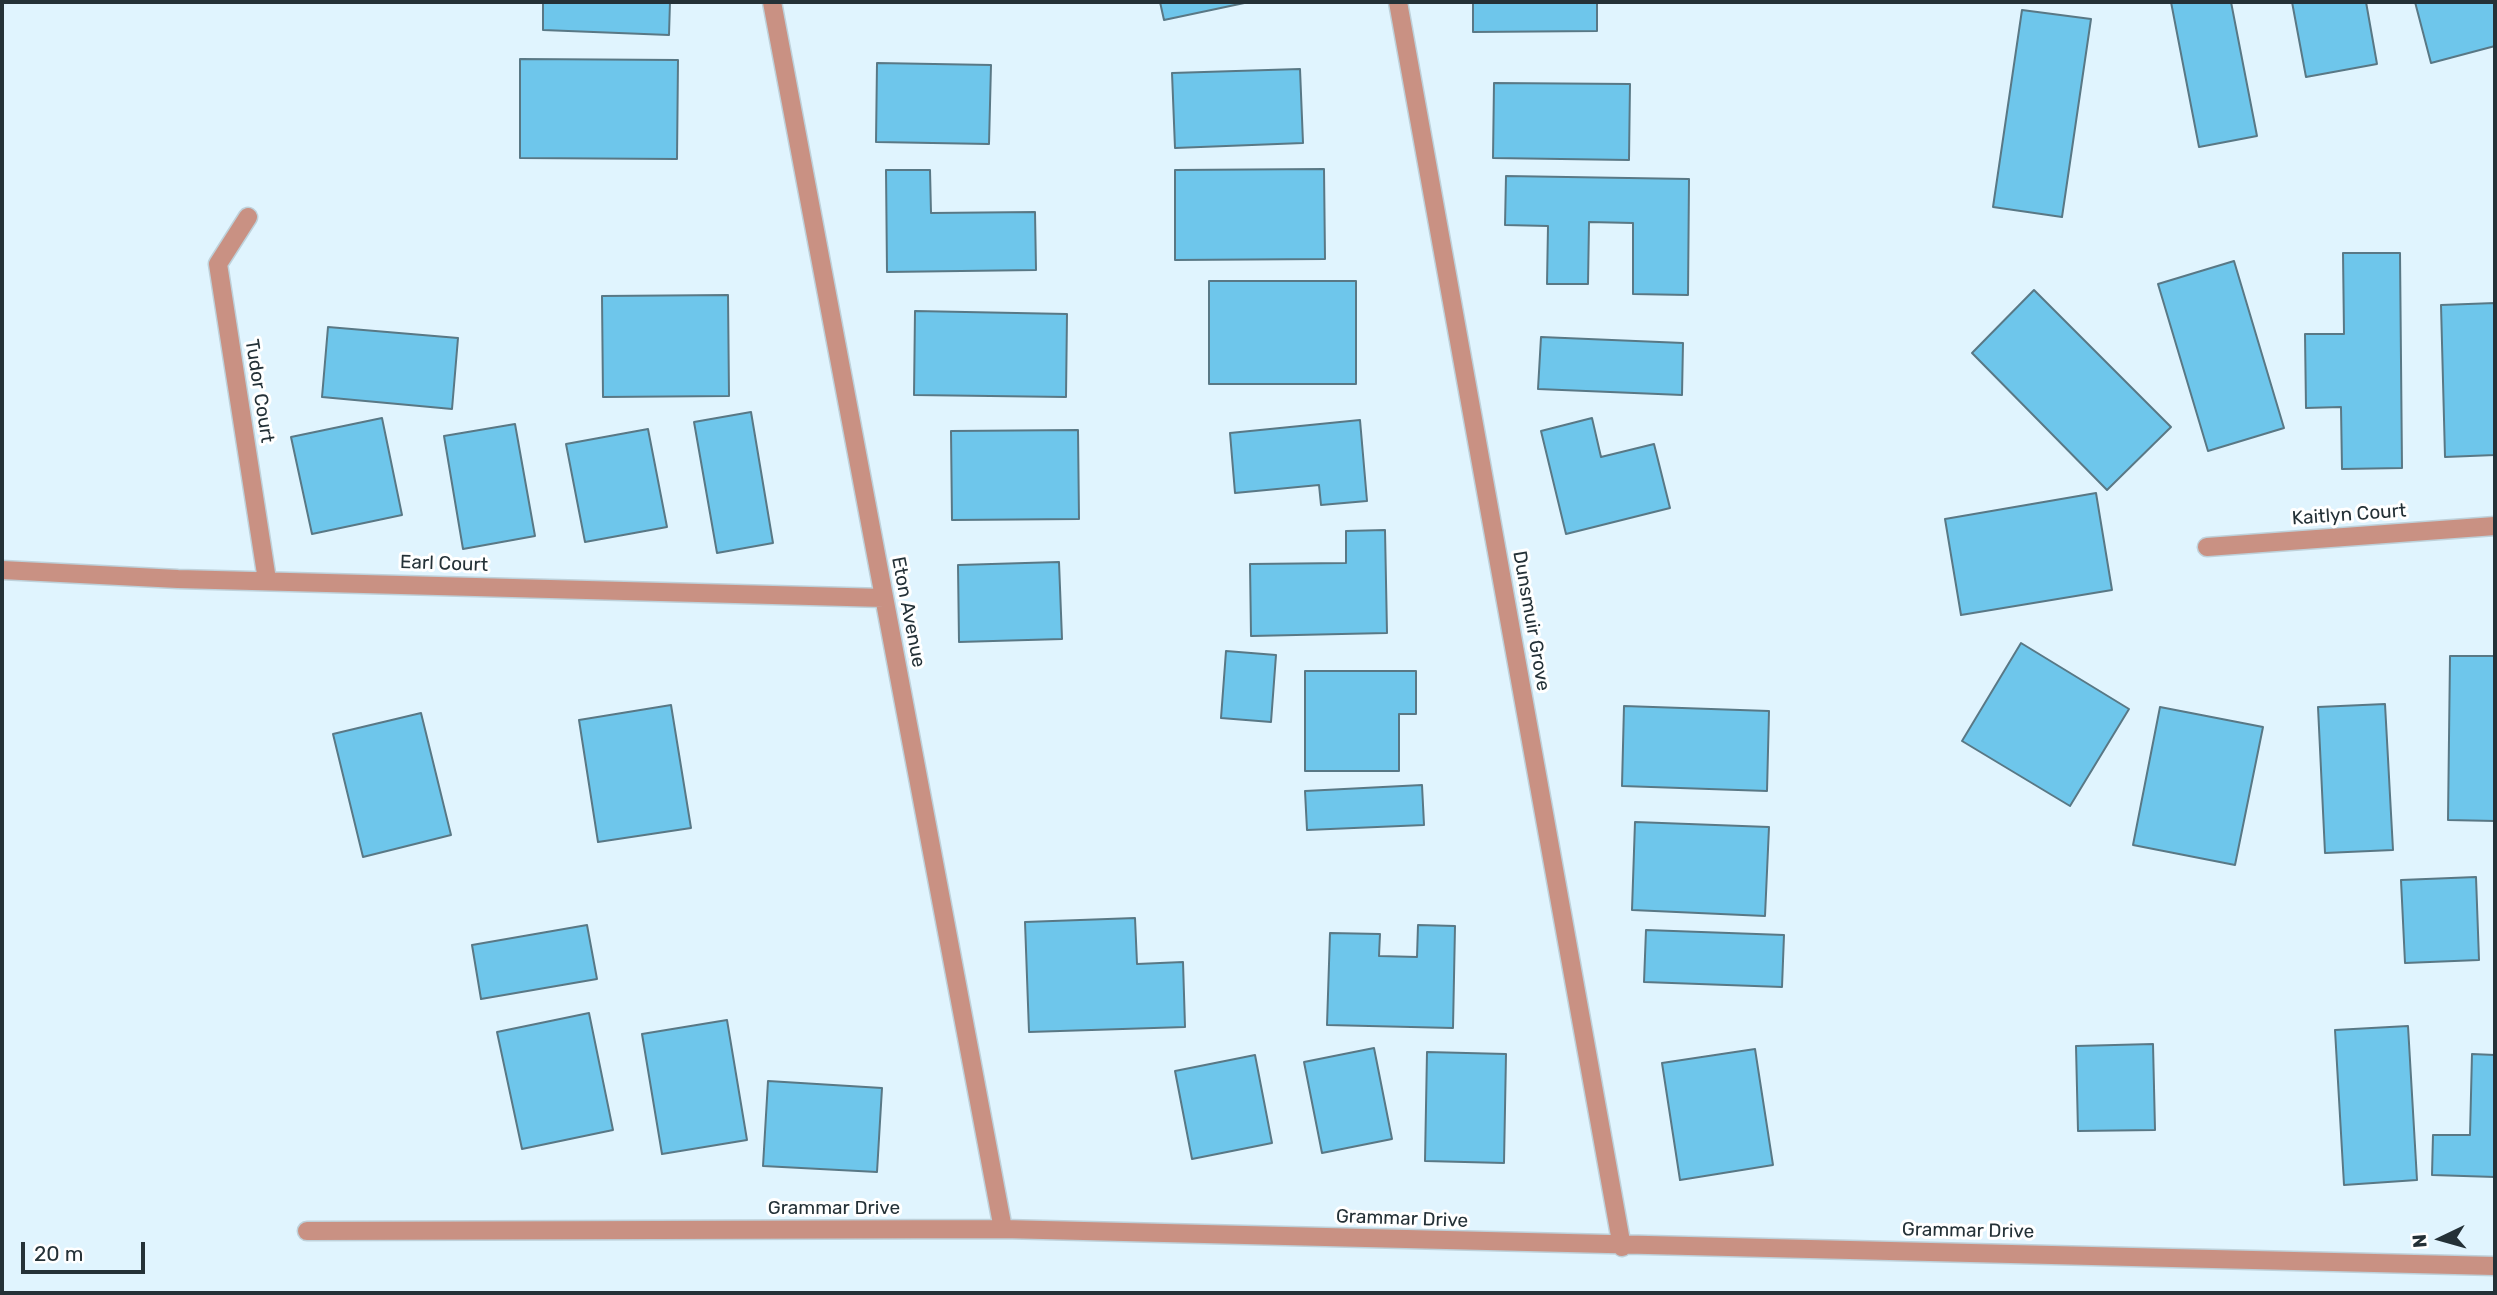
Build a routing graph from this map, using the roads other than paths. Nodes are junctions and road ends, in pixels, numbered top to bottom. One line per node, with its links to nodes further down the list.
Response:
1 (772, 2): 8 (street, Eton Avenue)
2 (1398, 2): 11 (street, Dunsmuir Grove)
3 (248, 217): 7 (street, Tudor Court)
4 (2495, 526): 5 (street, Kaitlyn Court)
5 (2207, 547)
6 (2, 570): 7 (street, Earl Court)
7 (267, 580): 8 (street, Earl Court)
8 (884, 598): 9 (street, Eton Avenue)
9 (1003, 1229): 10 (street, Grammar Drive); 11 (street, Grammar Drive)
10 (307, 1231)
11 (1622, 1247): 12 (street, Grammar Drive)
12 (2495, 1266)

